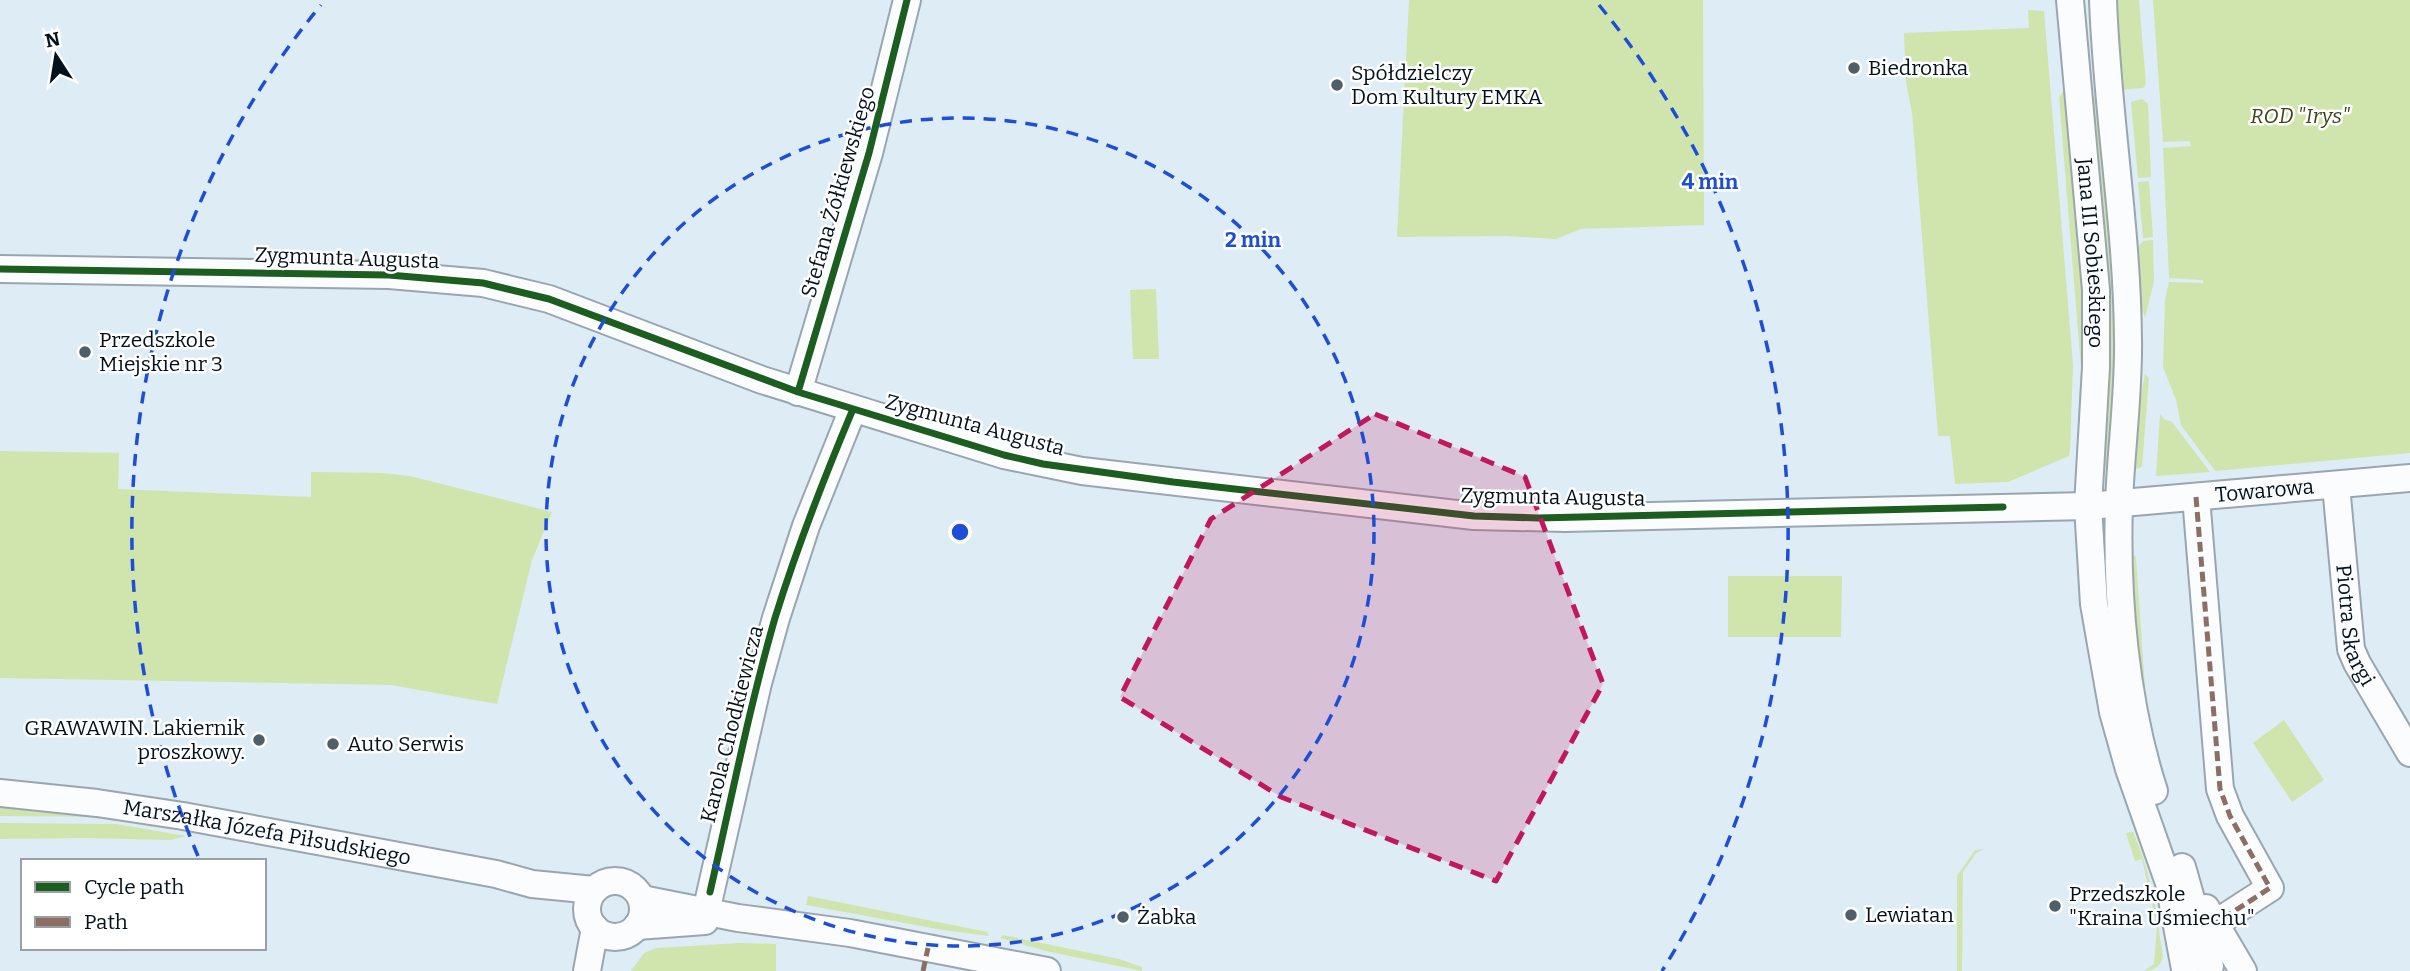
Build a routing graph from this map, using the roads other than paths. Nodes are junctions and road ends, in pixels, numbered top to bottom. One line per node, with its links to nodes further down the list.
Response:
1 (908, 0): 5 (street, Stefana Żółkiewskiego)
2 (2070, 0): 11 (street, Jana III Sobieskiego)
3 (2103, 0): 10 (street, Jana III Sobieskiego)
4 (0, 269): 5 (street, Zygmunta Augusta)
5 (798, 392): 6 (street, Zygmunta Augusta)
6 (853, 410): 11 (street, Zygmunta Augusta); 17 (street, Karola Chodkiewicza)
7 (2410, 478): 8 (street, Towarowa)
8 (2336, 485): 9 (street, Towarowa); 12 (street, Piotra Skargi)
9 (2196, 497): 10 (street, Towarowa); 19 (street)
10 (2119, 505): 11 (street); 14 (street, Jana III Sobieskiego)
11 (2088, 506): 22 (street, Jana III Sobieskiego)
12 (2410, 753)
13 (0, 793): 16 (street, Marszałka Józefa Piłsudskiego)
14 (2188, 884): 19 (street, Jana III Sobieskiego); 22 (street, Jana III Sobieskiego)
15 (642, 899): 16 (street); 17 (street); 20 (street)
16 (592, 911): 20 (street); 23 (street)
17 (706, 912): 18 (street)
18 (738, 918): 20 (street); 21 (street)
19 (2216, 923): 26 (street, Jana III Sobieskiego)
20 (630, 931): 24 (street)
21 (926, 960): 25 (street)
22 (2200, 969)
23 (587, 971)
24 (597, 971)
25 (1047, 971)
26 (2244, 971)

